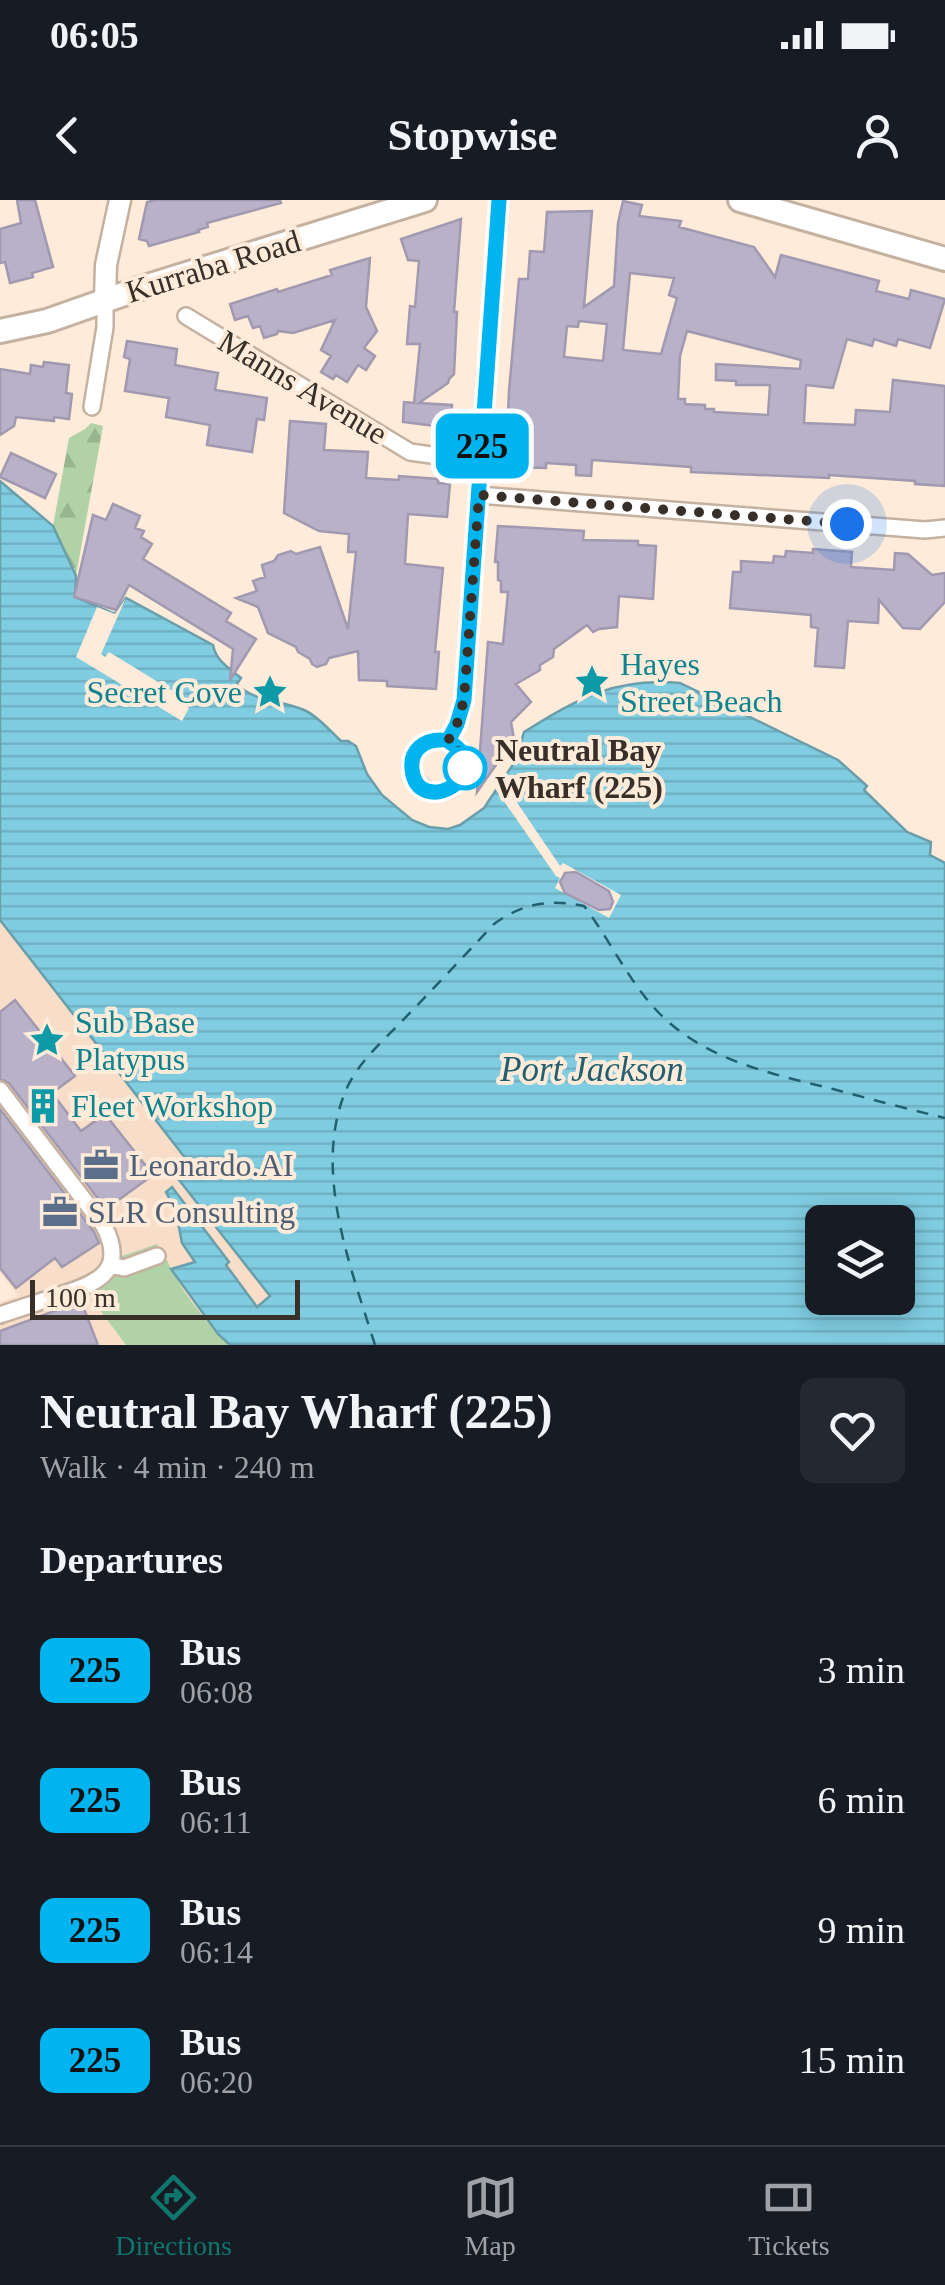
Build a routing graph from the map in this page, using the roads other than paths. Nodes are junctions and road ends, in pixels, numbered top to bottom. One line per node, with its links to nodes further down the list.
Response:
1 (120, 200): 7 (street)
2 (425, 200): 7 (main road, Kurraba Road)
3 (498, 200): 11 (street)
4 (740, 200): 5 (main road)
5 (790, 207): 6 (main road)
6 (945, 259)
7 (105, 299): 9 (main road, Kurraba Road); 10 (street)
8 (186, 316): 11 (street, Manns Avenue)
9 (0, 330)
10 (92, 406)
11 (481, 462): 12 (street)
12 (479, 495): 13 (street); 14 (street)
13 (945, 528)
14 (448, 741)
15 (0, 1090): 17 (street)
16 (157, 1256): 17 (street)
17 (110, 1266): 18 (street)
18 (0, 1315)

